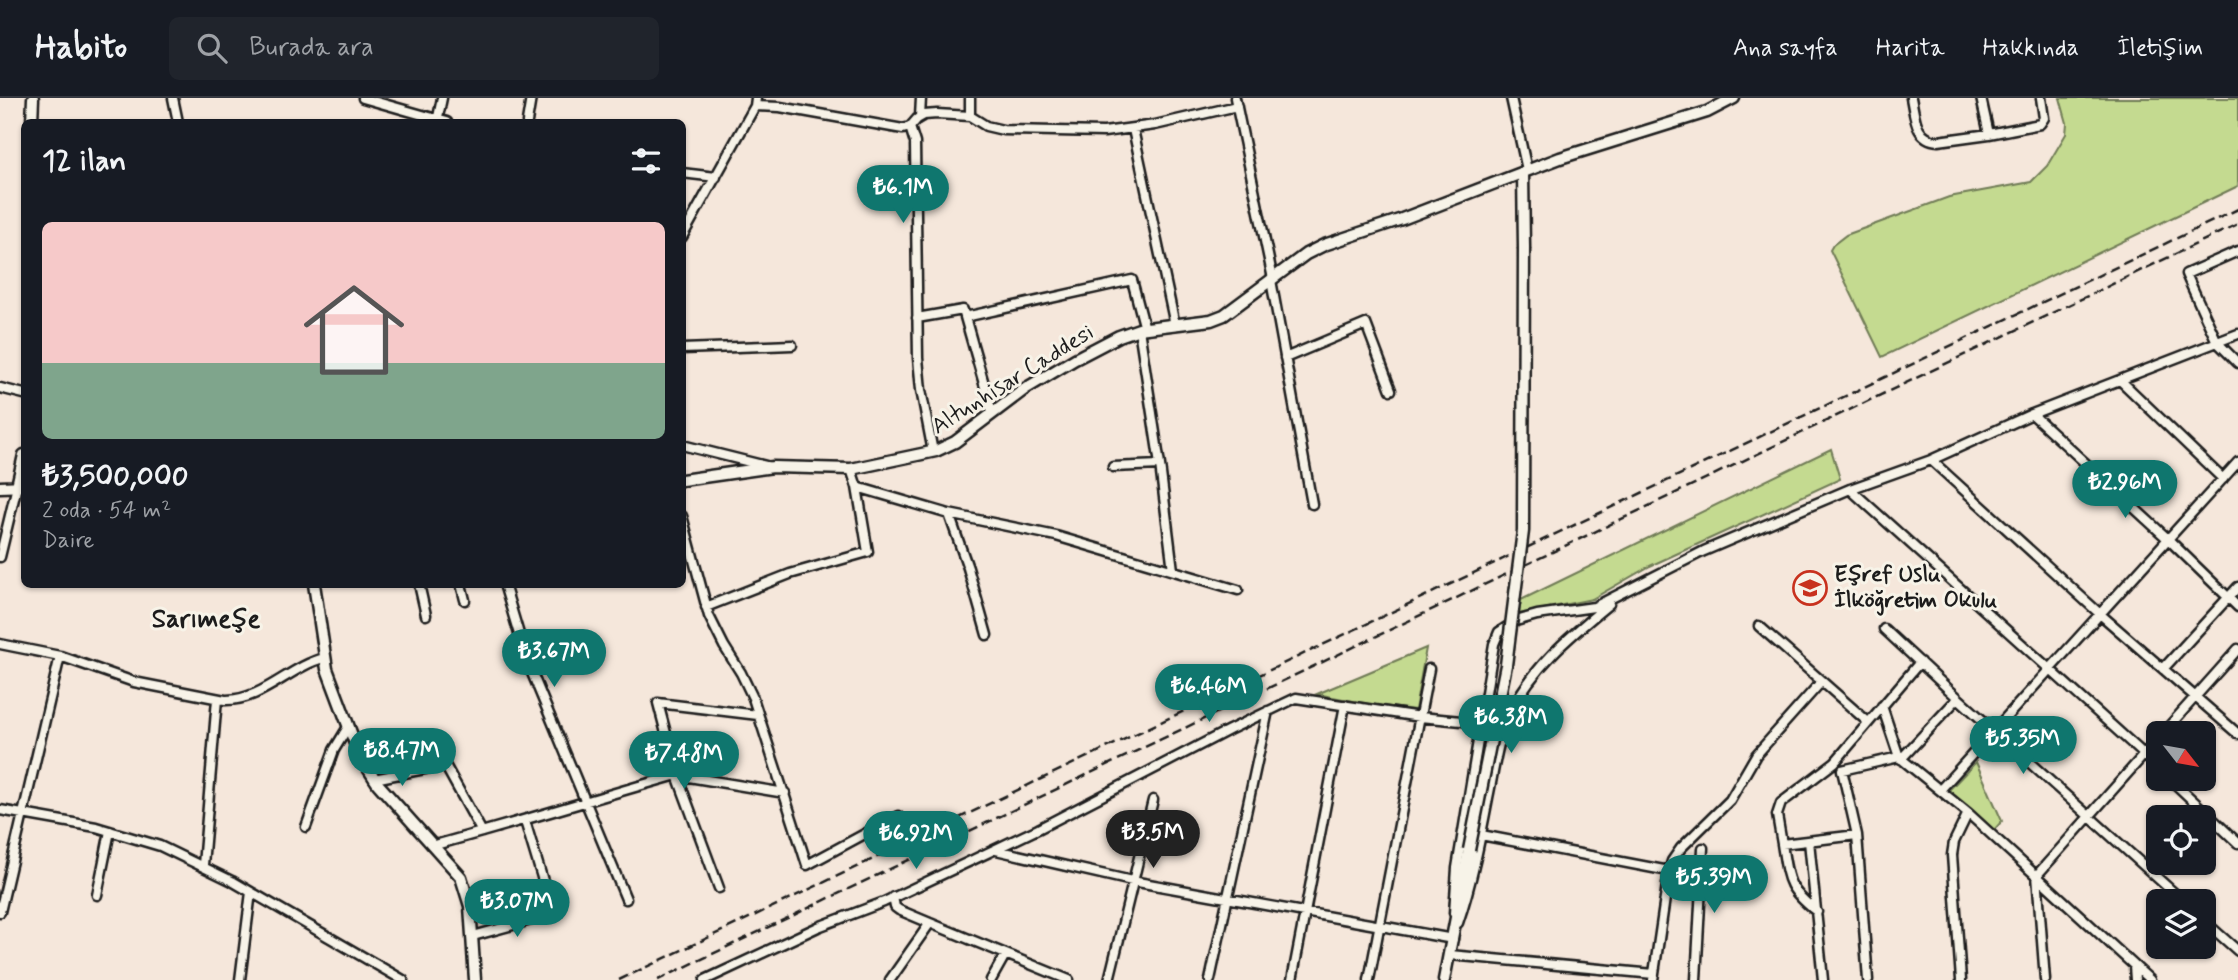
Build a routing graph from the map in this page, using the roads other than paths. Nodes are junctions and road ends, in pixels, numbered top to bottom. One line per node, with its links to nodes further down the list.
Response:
1 (33, 98): 19 (street)
2 (173, 98): 20 (street)
3 (363, 98): 21 (street)
4 (442, 98): 22 (street)
5 (531, 98): 23 (street)
6 (921, 98): 18 (street)
7 (970, 98): 17 (street)
8 (1511, 98): 27 (street)
9 (1734, 98): 16 (street, Altunhisar Caddesi)
10 (1741, 98): 16 (street)
11 (1911, 98): 26 (street)
12 (1981, 98): 26 (street)
13 (2041, 98): 26 (street)
14 (755, 102): 24 (street); 29 (street)
15 (1236, 102): 25 (street); 32 (street)
16 (1724, 104): 27 (street, Altunhisar Caddesi)
17 (970, 116): 18 (street); 25 (street)
18 (920, 117): 24 (street)
19 (32, 119)
20 (177, 119)
21 (431, 119)
22 (437, 119)
23 (528, 119)
24 (910, 127): 34 (street)
25 (1133, 129): 35 (street)
26 (1989, 135)
27 (1525, 171): 32 (street, Altunhisar Caddesi); 155 (street, bridge)
28 (686, 173): 29 (street)
29 (716, 177): 30 (street)
30 (686, 230)
31 (2238, 251): 38 (street)
32 (1272, 279): 35 (street, Altunhisar Caddesi); 41 (street)
33 (965, 317): 34 (street); 36 (street); 47 (street)
34 (917, 318): 50 (street)
35 (1175, 325): 36 (street, Altunhisar Caddesi)
36 (1142, 329): 47 (street, Altunhisar Caddesi); 53 (street)
37 (2238, 334): 38 (street)
38 (2217, 342): 42 (street); 43 (street)
39 (792, 345): 40 (street)
40 (686, 349)
41 (1285, 358): 45 (street); 63 (street)
42 (2238, 363)
43 (2120, 380): 48 (street); 58 (street)
44 (0, 388): 46 (street)
45 (1391, 390)
46 (21, 393)
47 (992, 412): 50 (street, Altunhisar Caddesi)
48 (2032, 414): 51 (street); 66 (street)
49 (686, 446): 54 (street)
50 (933, 452): 56 (street, Altunhisar Caddesi)
51 (1931, 460): 62 (street); 80 (street)
52 (2238, 462): 58 (street)
53 (1160, 465): 55 (street); 68 (street)
54 (773, 467): 56 (street, Altunhisar Caddesi); 57 (street, Altunhisar Caddesi)
55 (1113, 467)
56 (851, 468): 61 (street)
57 (686, 479)
58 (2222, 479): 66 (street)
59 (21, 486): 60 (street); 67 (street)
60 (0, 487)
61 (856, 487): 64 (street); 78 (street)
62 (1850, 488): 75 (street); 92 (street)
63 (1312, 504)
64 (949, 514): 68 (street); 84 (street)
65 (686, 528): 78 (street)
66 (2169, 540): 76 (street); 80 (street)
67 (0, 557)
68 (1173, 570): 74 (street)
69 (2238, 587): 76 (street)
70 (315, 588): 88 (street)
71 (420, 588): 81 (street)
72 (462, 588): 77 (street)
73 (505, 588): 119 (street)
74 (1238, 590)
75 (1619, 595): 104 (street); 129 (street)
76 (2228, 597): 79 (street); 91 (street)
77 (466, 600)
78 (706, 607): 100 (street)
79 (2238, 607)
80 (2100, 614): 91 (street); 92 (street)
81 (426, 615)
82 (1759, 626): 93 (street)
83 (1884, 629): 89 (street)
84 (987, 635)
85 (0, 645): 87 (street)
86 (2238, 649): 94 (street)
87 (60, 656): 96 (street); 122 (street)
88 (324, 658): 96 (street); 105 (street)
89 (1920, 662): 95 (street); 98 (street)
90 (1429, 669): 101 (street)
91 (2163, 669): 94 (street)
92 (2050, 670): 106 (street); 109 (street)
93 (1821, 682): 103 (street); 138 (street)
94 (2195, 697): 102 (street); 107 (street)
95 (1958, 698): 106 (street); 110 (street)
96 (217, 699): 137 (street)
97 (1345, 705): 99 (street); 101 (street); 149 (street)
98 (1882, 706): 103 (street); 110 (street)
99 (1268, 711): 136 (street); 147 (street)
100 (758, 715): 113 (street); 117 (street)
101 (1420, 717): 104 (street); 152 (street)
102 (2174, 721)
103 (1868, 722): 111 (street)
104 (1482, 723): 155 (street)
105 (348, 727): 114 (street); 126 (street)
106 (1993, 730): 115 (street); 124 (street)
107 (2238, 734)
108 (2146, 753): 109 (street)
109 (2144, 755): 124 (street)
110 (1900, 758): 112 (street); 115 (street)
111 (1835, 762): 112 (street); 132 (street)
112 (1842, 771): 130 (street)
113 (677, 775): 117 (street); 119 (street); 141 (street)
114 (374, 779): 128 (street); 134 (street)
115 (1940, 790): 121 (street)
116 (2183, 791): 133 (street)
117 (785, 793): 123 (street)
118 (1153, 800): 140 (street)
119 (584, 801): 125 (street); 145 (street)
120 (0, 810): 122 (street)
121 (1968, 813): 139 (street); 176 (street)
122 (24, 814): 127 (street); 148 (street)
123 (898, 816)
124 (2090, 817): 139 (street); 142 (street)
125 (525, 821): 128 (street); 154 (street)
126 (306, 827)
127 (110, 831): 137 (street); 144 (street)
128 (482, 832): 134 (street)
129 (1481, 835): 138 (street); 155 (street)
130 (1857, 835): 131 (street); 175 (street)
131 (1809, 841): 132 (street); 150 (street)
132 (1782, 844): 150 (street)
133 (2238, 844)
134 (435, 845): 154 (street)
135 (1703, 848): 173 (street)
136 (995, 849): 140 (street); 146 (street)
137 (203, 865): 143 (street)
138 (1669, 871): 160 (street)
139 (2037, 875): 159 (street); 177 (street)
140 (1132, 881): 147 (street); 168 (street)
141 (719, 888)
142 (2170, 889)
143 (251, 892): 161 (street); 162 (street)
144 (97, 895)
145 (626, 898)
146 (893, 898): 151 (street); 164 (street)
147 (1228, 898): 149 (street); 169 (street)
148 (0, 912)
149 (1306, 912): 152 (street); 170 (street)
150 (1817, 912): 174 (street)
151 (930, 923): 157 (street); 165 (street)
152 (1380, 926): 155 (street); 171 (street)
153 (2216, 932): 156 (street)
154 (473, 936): 163 (street)
155 (1453, 939): 158 (street)
156 (2238, 951)
157 (1005, 955): 166 (street); 167 (street)
158 (1450, 955): 160 (street); 172 (street)
159 (2134, 965): 178 (street); 179 (street)
160 (1654, 977)
161 (240, 980)
162 (404, 980)
163 (475, 980)
164 (705, 980)
165 (890, 980)
166 (990, 980)
167 (1069, 980)
168 (1109, 980)
169 (1210, 980)
170 (1292, 980)
171 (1369, 980)
172 (1444, 980)
173 (1696, 980)
174 (1823, 980)
175 (1868, 980)
176 (1961, 980)
177 (2045, 980)
178 (2135, 980)
179 (2150, 980)

